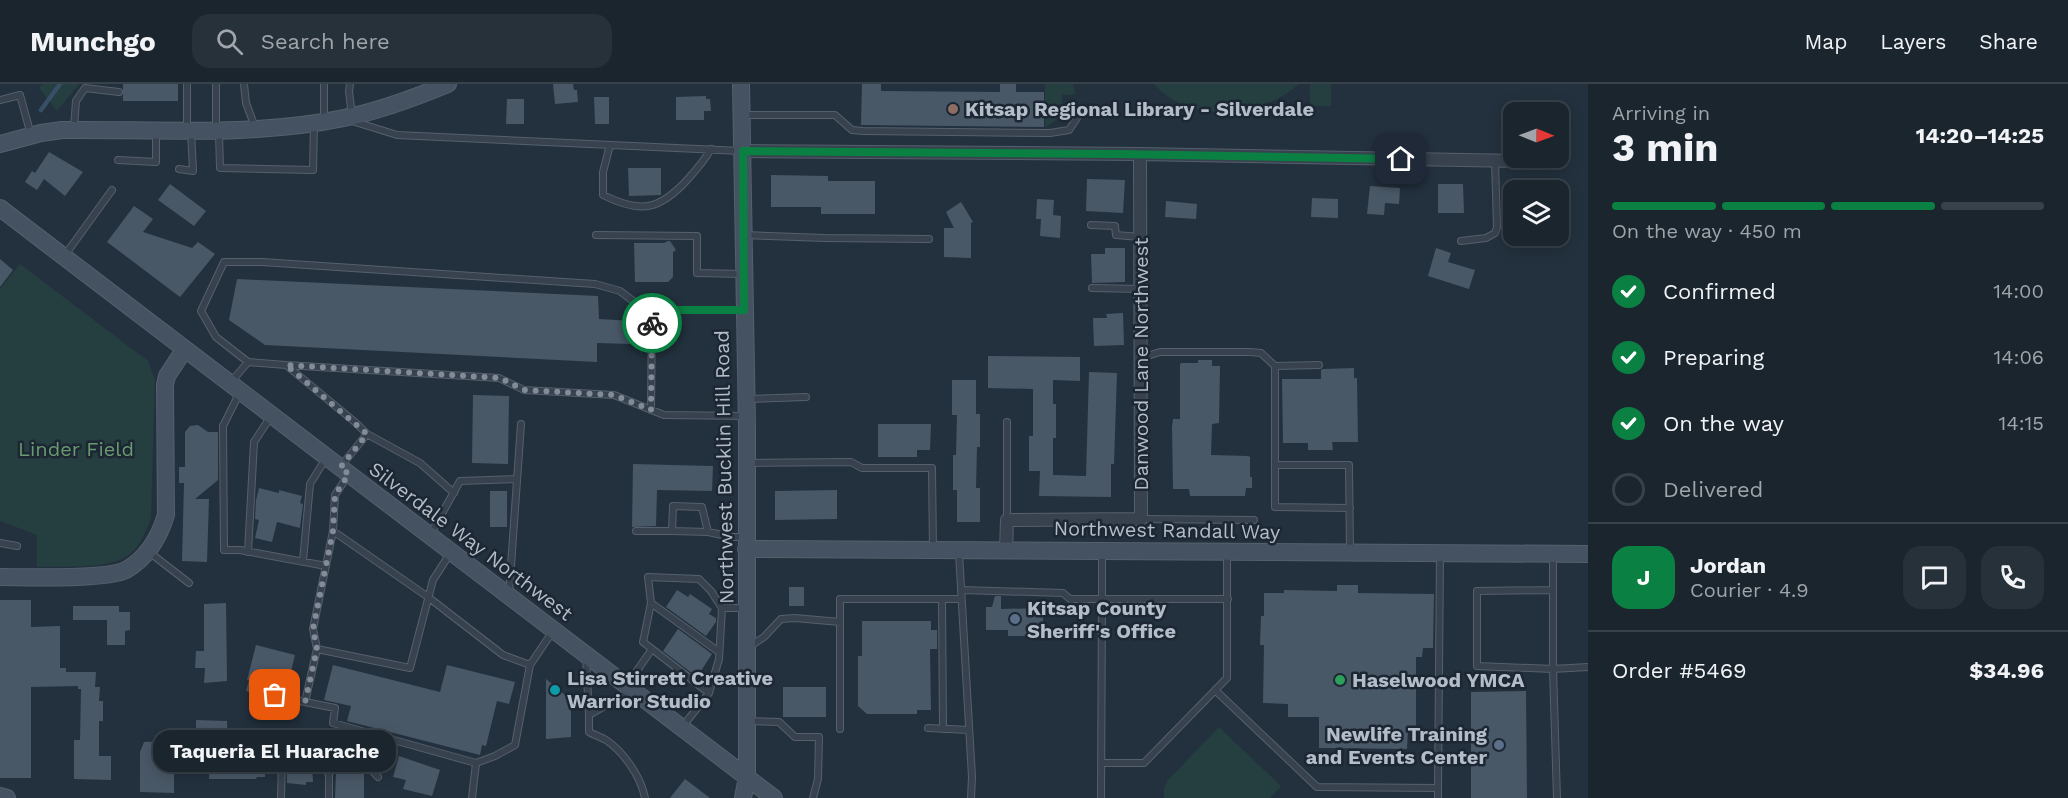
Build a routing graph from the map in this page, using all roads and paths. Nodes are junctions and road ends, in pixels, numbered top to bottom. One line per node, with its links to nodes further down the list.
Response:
1 (187, 84): 17 (lane)
2 (216, 84): 18 (lane)
3 (244, 84): 14 (lane)
4 (324, 84): 13 (lane)
5 (350, 84): 12 (lane)
6 (741, 84): 11 (main road, Northwest Bucklin Hill Road)
7 (439, 86): 12 (main road)
8 (119, 92): 15 (lane)
9 (0, 100): 19 (lane)
10 (1076, 109): 11 (lane)
11 (742, 115): 23 (main road, Northwest Bucklin Hill Road)
12 (347, 117): 13 (main road); 21 (lane)
13 (319, 122): 14 (main road); 18 (lane)
14 (255, 129): 18 (main road)
15 (74, 130): 16 (main road); 19 (main road)
16 (156, 130): 17 (main road); 25 (lane)
17 (189, 130): 18 (main road); 28 (lane)
18 (218, 130)
19 (31, 136): 20 (main road)
20 (0, 144)
21 (610, 145): 22 (lane); 22 (lane)
22 (711, 149): 23 (lane)
23 (743, 151): 24 (street); 33 (main road, Northwest Bucklin Hill Road)
24 (1140, 154): 26 (street); 34 (street, Danwood Lane Northwest)
25 (118, 160)
26 (1495, 161): 27 (street); 36 (lane)
27 (1503, 161)
28 (179, 169)
29 (112, 190): 37 (lane)
30 (0, 208): 37 (main road, Silverdale Way Northwest)
31 (1091, 225): 34 (lane)
32 (596, 235): 38 (lane)
33 (744, 235): 35 (lane); 38 (main road, Northwest Bucklin Hill Road)
34 (1140, 237): 40 (street, Danwood Lane Northwest)
35 (929, 239)
36 (1461, 241)
37 (63, 258): 43 (main road, Silverdale Way Northwest)
38 (744, 274): 42 (main road, Northwest Bucklin Hill Road)
39 (1092, 288): 40 (lane)
40 (1141, 289): 44 (street, Danwood Lane Northwest)
41 (652, 310): 42 (lane); 45 (lane); 52 (lane)
42 (744, 310): 51 (main road, Northwest Bucklin Hill Road)
43 (184, 350): 49 (main road, Silverdale Way Northwest); 79 (main road)
44 (1141, 358): 48 (lane); 65 (street, Danwood Lane Northwest)
45 (248, 362): 47 (lane); 49 (lane)
46 (1319, 364): 48 (lane)
47 (286, 365): 52 (lane); 57 (lane)
48 (1275, 366): 60 (lane)
49 (234, 388): 53 (main road, Silverdale Way Northwest); 81 (lane)
50 (806, 397): 51 (lane)
51 (745, 399): 54 (main road, Northwest Bucklin Hill Road)
52 (651, 410): 54 (lane)
53 (272, 416): 58 (main road, Silverdale Way Northwest); 81 (lane)
54 (746, 416): 59 (main road, Northwest Bucklin Hill Road)
55 (1007, 422): 66 (lane)
56 (521, 424): 62 (lane)
57 (367, 434): 61 (lane); 63 (lane)
58 (326, 457): 61 (main road, Silverdale Way Northwest); 88 (lane)
59 (746, 463): 74 (main road, Northwest Bucklin Hill Road); 76 (lane)
60 (1276, 465): 64 (lane); 64 (lane)
61 (345, 471): 68 (lane); 72 (main road, Silverdale Way Northwest)
62 (516, 479): 63 (lane); 94 (lane)
63 (454, 493): 72 (lane)
64 (1350, 508): 84 (lane)
65 (1141, 519): 66 (street, Danwood Lane Northwest); 67 (lane)
66 (1007, 520): 78 (street)
67 (1254, 520)
68 (333, 531): 89 (lane); 95 (lane)
69 (636, 531): 70 (lane)
70 (672, 531): 71 (lane); 71 (lane)
71 (708, 532): 74 (lane)
72 (430, 536): 82 (main road, Silverdale Way Northwest)
73 (0, 543): 75 (lane)
74 (746, 543): 76 (main road, Northwest Randall Way); 102 (main road, Northwest Bucklin Hill Road)
75 (17, 546)
76 (933, 549): 77 (main road, Northwest Randall Way)
77 (959, 549): 78 (main road, Northwest Randall Way); 92 (lane)
78 (1006, 550): 80 (main road, Northwest Randall Way)
79 (148, 551): 90 (main road); 91 (lane)
80 (1102, 551): 83 (main road, Northwest Randall Way); 98 (lane)
81 (248, 552): 88 (lane)
82 (451, 552): 94 (main road, Silverdale Way Northwest); 95 (lane)
83 (1227, 552): 84 (main road, Northwest Randall Way); 99 (lane)
84 (1350, 553): 85 (main road, Northwest Randall Way)
85 (1440, 554): 86 (main road, Northwest Randall Way); 130 (lane)
86 (1552, 554): 87 (main road, Northwest Randall Way); 93 (lane)
87 (1588, 554)
88 (303, 561): 89 (lane)
89 (326, 566): 105 (lane)
90 (0, 577)
91 (189, 583)
92 (961, 590): 97 (lane); 98 (lane)
93 (1552, 590): 112 (lane); 112 (lane)
94 (509, 596): 104 (main road, Silverdale Way Northwest)
95 (428, 597): 105 (lane); 110 (lane)
96 (942, 599): 97 (lane); 103 (lane); 123 (lane)
97 (961, 599): 124 (lane)
98 (1102, 599): 99 (lane); 126 (lane)
99 (1228, 599): 114 (lane)
100 (651, 603): 101 (lane); 106 (lane); 108 (lane)
101 (722, 608): 102 (lane); 108 (lane)
102 (747, 608): 107 (main road, Northwest Bucklin Hill Road)
103 (840, 622): 107 (lane); 121 (lane)
104 (553, 630): 109 (main road, Silverdale Way Northwest); 110 (lane)
105 (317, 649): 117 (lane)
106 (652, 649): 113 (lane); 115 (lane)
107 (746, 649): 119 (main road, Northwest Bucklin Hill Road)
108 (719, 652): 115 (lane)
109 (586, 655): 113 (main road, Silverdale Way Northwest); 118 (lane)
110 (531, 665): 125 (lane)
111 (1588, 667): 112 (lane)
112 (1553, 669): 144 (lane)
113 (629, 688): 118 (lane); 120 (main road, Silverdale Way Northwest)
114 (1215, 690): 126 (lane); 130 (lane)
115 (709, 693): 120 (lane)
116 (275, 695): 117 (lane)
117 (305, 702): 125 (lane)
118 (589, 715): 136 (lane)
119 (747, 721): 129 (main road, Northwest Bucklin Hill Road); 140 (lane)
120 (681, 729): 129 (main road, Silverdale Way Northwest)
121 (840, 729)
122 (928, 729): 123 (lane)
123 (943, 729): 124 (lane)
124 (969, 729): 141 (lane)
125 (476, 763): 135 (lane)
126 (1101, 763): 142 (lane)
127 (329, 774): 128 (lane); 133 (lane); 134 (lane)
128 (378, 777)
129 (747, 777): 137 (main road, Northwest Bucklin Hill Road); 138 (main road, Northwest Bucklin Hill Road); 139 (main road, Silverdale Way Northwest)
130 (1438, 788): 143 (lane)
131 (0, 796): 132 (main road)
132 (7, 798)
133 (282, 798)
134 (329, 798)
135 (472, 798)
136 (645, 798)
137 (743, 798)
138 (752, 798)
139 (774, 798)
140 (813, 798)
141 (971, 798)
142 (1101, 798)
143 (1438, 798)
144 (1557, 798)

